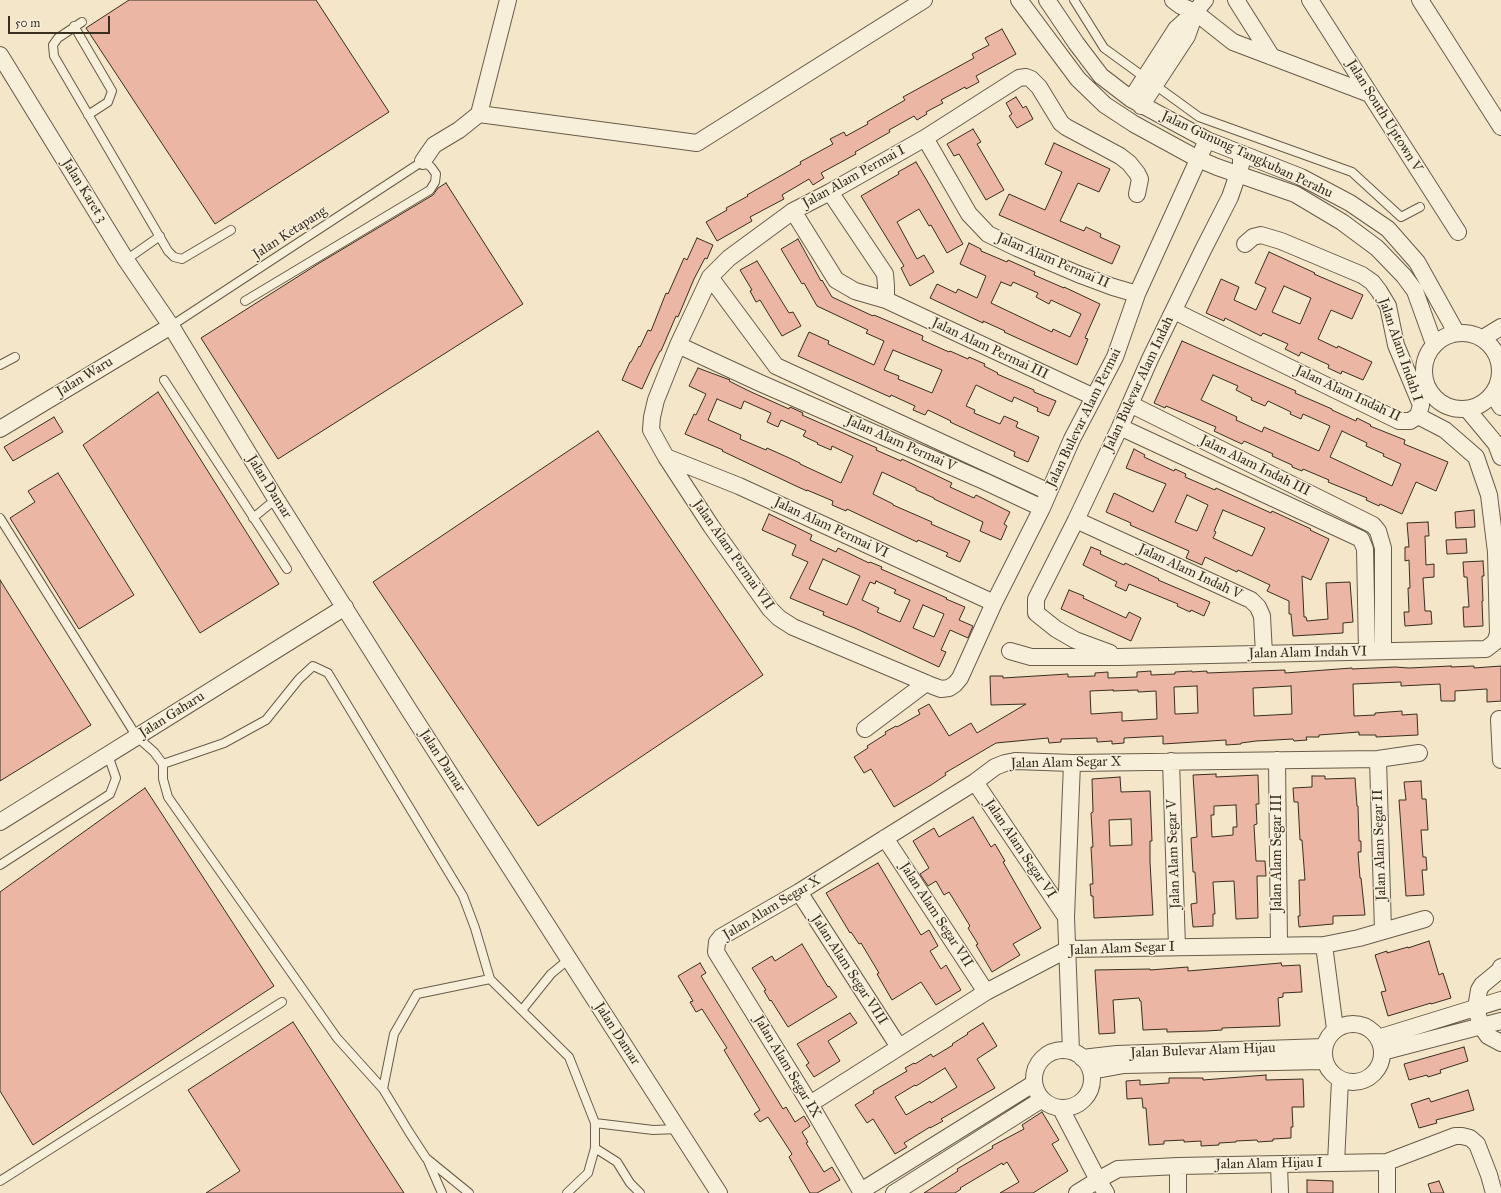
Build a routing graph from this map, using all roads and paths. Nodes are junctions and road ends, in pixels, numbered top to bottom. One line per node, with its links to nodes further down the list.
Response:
1 (508, 0): 17 (street)
2 (924, 0): 17 (street)
3 (1019, 0): 22 (street, Jalan Gunung Tangkuban Perahu)
4 (1047, 0): 15 (street, Jalan Gunung Tangkuban Perahu)
5 (1074, 0): 13 (lane)
6 (1173, 0): 10 (street)
7 (1236, 0): 12 (street)
8 (1310, 0): 14 (street, Jalan South Uptown V)
9 (1420, 0): 18 (street)
10 (1197, 4): 12 (street); 13 (street)
11 (0, 55): 33 (street, Jalan Karet 3)
12 (1272, 57): 14 (street)
13 (1150, 81): 15 (street); 27 (lane)
14 (1370, 94): 30 (street, Jalan South Uptown V)
15 (1136, 102): 20 (street, Jalan Gunung Tangkuban Perahu)
16 (88, 114): 16 (lane); 31 (lane)
17 (480, 114): 23 (street)
18 (1501, 127)
19 (925, 138): 25 (street, Jalan Alam Permai I); 26 (street, Jalan Alam Permai I); 35 (street, Jalan Alam Permai II)
20 (1206, 140): 21 (street, Jalan Gunung Tangkuban Perahu); 22 (street, Jalan Bulevar Alam Permai)
21 (1241, 154): 24 (street, Jalan Bulevar Alam Indah); 41 (street, Jalan Gunung Tangkuban Perahu)
22 (1198, 159): 24 (street, Jalan Gunung Tangkuban Perahu); 35 (street, Jalan Bulevar Alam Permai)
23 (423, 161): 37 (lane); 39 (lane, Jalan Ketapang)
24 (1238, 174): 38 (street, Jalan Bulevar Alam Indah); 43 (street, Jalan Gunung Tangkuban Perahu)
25 (830, 192): 28 (street, Jalan Alam Permai I); 36 (street)
26 (1137, 194)
27 (1420, 207)
28 (793, 211): 34 (street, Jalan Alam Permai I); 36 (street, Jalan Alam Permai III)
29 (232, 230): 31 (lane)
30 (1458, 232)
31 (160, 236): 33 (lane)
32 (1245, 244): 55 (street, Jalan Alam Indah I)
33 (126, 260): 39 (street, Jalan Karet 3)
34 (710, 277): 44 (street, Jalan Alam Permai I); 48 (street, Jalan Alam Permai V)
35 (1138, 294): 51 (street, Jalan Bulevar Alam Permai)
36 (886, 300): 51 (street, Jalan Alam Permai III)
37 (246, 301)
38 (1174, 311): 53 (street, Jalan Bulevar Alam Indah); 55 (street, Jalan Alam Indah II)
39 (171, 326): 57 (street, Jalan Waru); 61 (street, Jalan Damar)
40 (1501, 327): 42 (street)
41 (1456, 332): 42 (street); 43 (street)
42 (1483, 338): 46 (street)
43 (1434, 344): 54 (street)
44 (678, 345): 50 (street, Jalan Alam Permai V); 58 (street, Jalan Alam Permai I)
45 (15, 357): 47 (lane)
46 (1500, 362): 52 (street)
47 (0, 365)
48 (776, 366): 50 (street); 60 (street, Jalan Alam Permai V)
49 (164, 380): 64 (lane)
50 (760, 383): 62 (street, Jalan Alam Permai V)
51 (1094, 397): 60 (street, Jalan Bulevar Alam Permai)
52 (1497, 400): 54 (street)
53 (1130, 404): 56 (street, Jalan Bulevar Alam Indah); 66 (street, Jalan Alam Indah III)
54 (1467, 409): 59 (street)
55 (1418, 416): 72 (street, Jalan Alam Indah II)
56 (1120, 427): 65 (street, Jalan Bulevar Alam Indah); 67 (street, Jalan Alam Indah III)
57 (0, 429)
58 (666, 457): 69 (street, Jalan Alam Permai VI); 78 (street, Jalan Alam Permai VII)
59 (1501, 457)
60 (1049, 492): 62 (street, Jalan Bulevar Alam Permai)
61 (276, 499): 64 (lane); 70 (street, Jalan Damar)
62 (1042, 508): 69 (street, Jalan Bulevar Alam Permai)
63 (0, 518): 82 (lane)
64 (253, 518): 68 (lane)
65 (1076, 520): 71 (street, Jalan Bulevar Alam Indah); 76 (street, Jalan Alam Indah V)
66 (1378, 531): 67 (street); 75 (street)
67 (1361, 539): 74 (street)
68 (287, 569)
69 (994, 603): 79 (street, Jalan Bulevar Alam Permai)
70 (345, 607): 82 (street, Jalan Gaharu); 104 (street, Jalan Damar)
71 (1036, 613): 77 (street, Jalan Alam Indah VI)
72 (1495, 642): 75 (street, Jalan Alam Indah VI)
73 (1010, 651): 77 (street, Jalan Alam Indah VI)
74 (1366, 651): 75 (street, Jalan Alam Indah VI); 76 (street, Jalan Alam Indah VI)
75 (1383, 651)
76 (1264, 654): 77 (street, Jalan Alam Indah VI)
77 (1119, 657)
78 (926, 683): 79 (street, Jalan Alam Permai VII); 81 (street)
79 (949, 688)
80 (1499, 719): 87 (street)
81 (865, 729)
82 (137, 737): 84 (street, Jalan Gaharu); 90 (lane)
83 (1419, 754): 85 (street, Jalan Alam Segar X)
84 (108, 755): 92 (street, Jalan Gaharu); 94 (lane)
85 (1378, 759): 86 (street, Jalan Alam Segar X); 98 (street, Jalan Alam Segar II)
86 (1277, 760): 88 (street, Jalan Alam Segar X); 101 (street, Jalan Alam Segar III)
87 (1501, 760)
88 (1171, 761): 89 (street, Jalan Alam Segar X); 102 (street, Jalan Alam Segar V)
89 (1072, 763): 91 (street, Jalan Alam Segar X); 96 (street, Jalan Alam Segar VI)
90 (163, 764): 106 (lane); 122 (lane)
91 (975, 782): 93 (street, Jalan Alam Segar X); 96 (street, Jalan Alam Segar VI)
92 (0, 822)
93 (885, 838): 95 (street, Jalan Alam Segar X); 107 (street, Jalan Alam Segar VII)
94 (0, 865)
95 (798, 892): 99 (street, Jalan Alam Segar X); 117 (street, Jalan Alam Segar VIII)
96 (1066, 917): 103 (street, Jalan Alam Segar VI)
97 (1425, 919): 98 (street, Jalan Alam Segar I)
98 (1383, 931): 100 (street, Jalan Alam Segar I)
99 (717, 942): 124 (street, Jalan Alam Segar IX)
100 (1324, 945): 101 (street, Jalan Alam Segar I); 114 (street)
101 (1279, 946): 102 (street, Jalan Alam Segar I)
102 (1177, 947): 103 (street, Jalan Alam Segar I)
103 (1068, 948): 107 (street, Jalan Alam Segar I); 119 (street, Jalan Alam Segar VI)
104 (569, 959): 111 (lane); 127 (street, Jalan Damar)
105 (1501, 967): 110 (street)
106 (490, 979): 111 (lane); 122 (lane)
107 (986, 992): 117 (street, Jalan Alam Segar I)
108 (1501, 1000): 110 (street)
109 (282, 1002): 135 (lane)
110 (1476, 1008): 113 (street); 116 (street)
111 (522, 1010): 126 (lane)
112 (1501, 1021): 113 (street)
113 (1481, 1026): 115 (street); 116 (street)
114 (1335, 1029): 116 (street); 118 (street)
115 (1501, 1043)
116 (1380, 1045): 120 (street)
117 (899, 1047): 124 (street, Jalan Alam Segar I)
118 (1324, 1054): 119 (street, Jalan Bulevar Alam Hijau); 120 (street)
119 (1081, 1060): 121 (street); 125 (street)
120 (1340, 1080): 131 (street)
121 (1033, 1084): 123 (street); 136 (street)
122 (383, 1089): 129 (lane)
123 (1041, 1100): 125 (street); 142 (street)
124 (810, 1104): 136 (street, Jalan Alam Segar IX)
125 (1060, 1109): 134 (street)
126 (595, 1123): 127 (lane); 128 (lane)
127 (678, 1128): 141 (street, Jalan Damar)
128 (596, 1148): 139 (lane); 140 (lane)
129 (426, 1158): 137 (lane); 138 (lane)
130 (1387, 1162): 131 (street, Jalan Alam Hijau I); 147 (street); 148 (street, Jalan Alam Hijau I)
131 (1336, 1163): 132 (street, Jalan Alam Hijau I)
132 (1279, 1165): 133 (street, Jalan Alam Hijau I); 146 (street)
133 (1178, 1166): 134 (street, Jalan Alam Hijau I); 145 (street)
134 (1098, 1180): 143 (street, Jalan Alam Hijau I); 144 (street)
135 (0, 1181)
136 (861, 1192)
137 (442, 1193)
138 (469, 1193)
139 (567, 1193)
140 (640, 1193)
141 (719, 1193)
142 (894, 1193)
143 (1077, 1193)
144 (1106, 1193)
145 (1178, 1193)
146 (1280, 1193)
147 (1387, 1193)
148 (1494, 1193)

